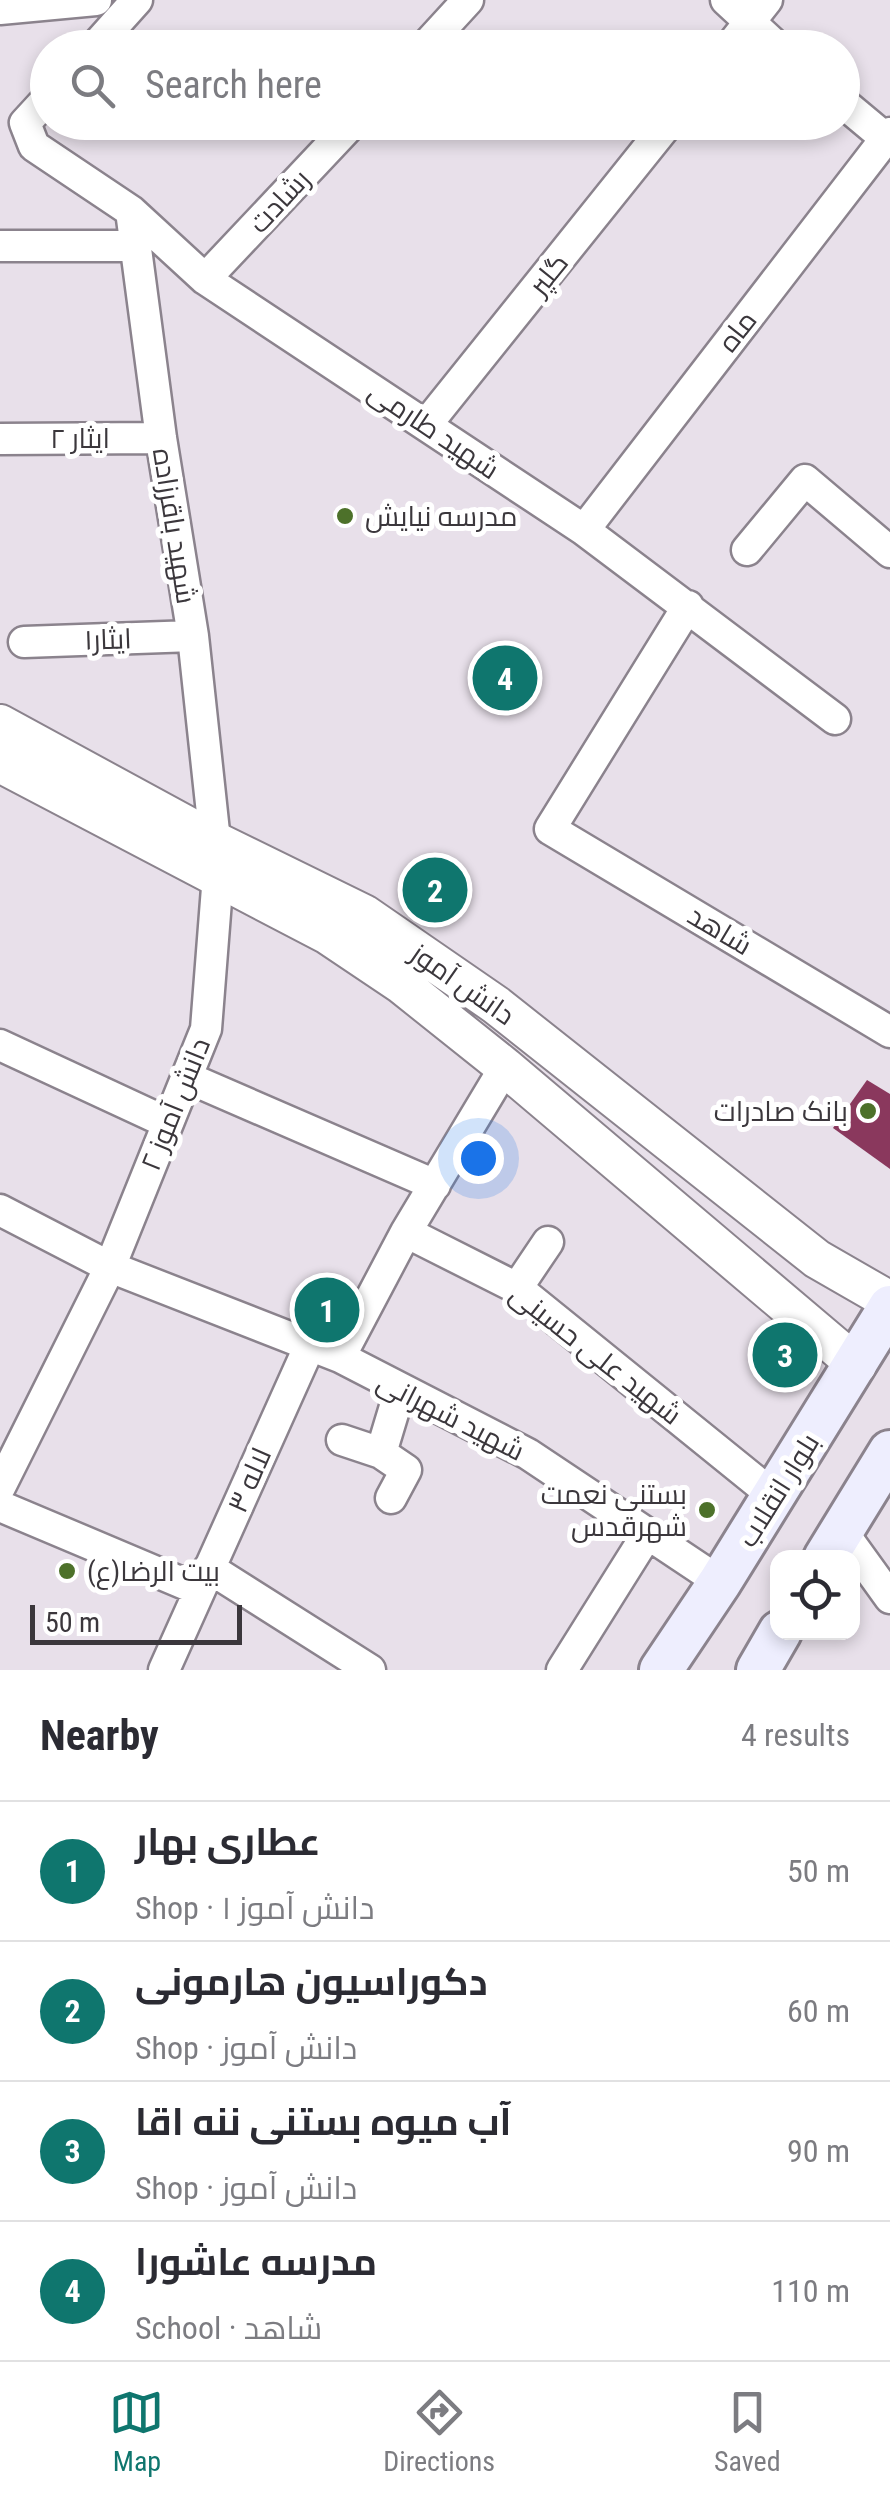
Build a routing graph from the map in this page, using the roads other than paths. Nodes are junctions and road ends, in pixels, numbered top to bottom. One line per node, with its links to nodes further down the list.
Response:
1 (96, 0): 5 (street)
2 (137, 0): 7 (street)
3 (468, 0): 8 (street)
4 (726, 0): 6 (street)
5 (0, 9)
6 (758, 12)
7 (110, 30)
8 (440, 30)
9 (860, 116): 10 (street)
10 (889, 138): 21 (street, ماه)
11 (32, 140): 14 (street, شهید طارمی)
12 (336, 140): 17 (street, رشادت)
13 (655, 140): 18 (street, گلپر)
14 (131, 211): 16 (street, شهید باقرزاده); 17 (street, شهید طارمی)
15 (0, 246): 16 (street)
16 (136, 246): 20 (street, شهید باقرزاده)
17 (205, 279): 18 (street, شهید طارمی)
18 (426, 425): 21 (street, شهید طارمی)
19 (0, 438): 20 (street, ایثار ۲)
20 (161, 438): 25 (street, شهید باقرزاده)
21 (584, 530): 24 (street, شهید طارمی)
22 (748, 550): 23 (street)
23 (890, 550)
24 (688, 606): 27 (street, شهید طارمی); 31 (street, شاهد)
25 (192, 636): 26 (street, ایثار۱); 30 (street, شهید باقرزاده)
26 (24, 642)
27 (835, 719)
28 (0, 724): 30 (street, دانش آموز)
29 (0, 764): 30 (street, دانش آموز)
30 (217, 858): 33 (street, دانش آموز); 34 (street, دانش آموز ۲); 40 (street, دانش آموز)
31 (890, 1032)
32 (0, 1045): 35 (street)
33 (505, 1067): 36 (street); 44 (street, دانش آموز)
34 (186, 1077): 35 (street, دانش آموز ۲); 36 (street)
35 (168, 1123): 41 (street, دانش آموز ۲)
36 (434, 1185): 38 (street)
37 (0, 1210): 41 (street, شهید شهرانی)
38 (406, 1232): 42 (street, شهید علی حسینی); 46 (street)
39 (548, 1242): 42 (street)
40 (817, 1260): 43 (street, دانش آموز); 44 (street)
41 (110, 1267): 45 (street, شهید شهرانی); 52 (street, دانش آموز ۲)
42 (517, 1288): 53 (street, شهید علی حسینی)
43 (890, 1304): 47 (main road, بلوار انقلاب)
44 (788, 1305): 47 (street, دانش آموز)
45 (310, 1345): 46 (street, شهید شهرانی); 58 (street, لاله ۳)
46 (340, 1358): 48 (street, شهید شهرانی)
47 (856, 1366): 53 (main road, بلوار انقلاب)
48 (400, 1390): 51 (street); 56 (street, شهید شهرانی)
49 (342, 1440): 51 (street)
50 (890, 1452): 57 (main road)
51 (381, 1453): 54 (street)
52 (0, 1488)
53 (774, 1496): 59 (main road, بلوار انقلاب)
54 (391, 1498)
55 (0, 1506): 58 (street)
56 (646, 1536): 59 (street, شهید شهرانی); 64 (street)
57 (833, 1544): 60 (street)
58 (204, 1579): 62 (street, لاله ۳); 63 (street)
59 (720, 1582): 65 (main road, بلوار انقلاب)
60 (890, 1598)
61 (775, 1640): 66 (main road)
62 (164, 1670)
63 (370, 1670)
64 (562, 1670)
65 (661, 1670)
66 (758, 1670)

